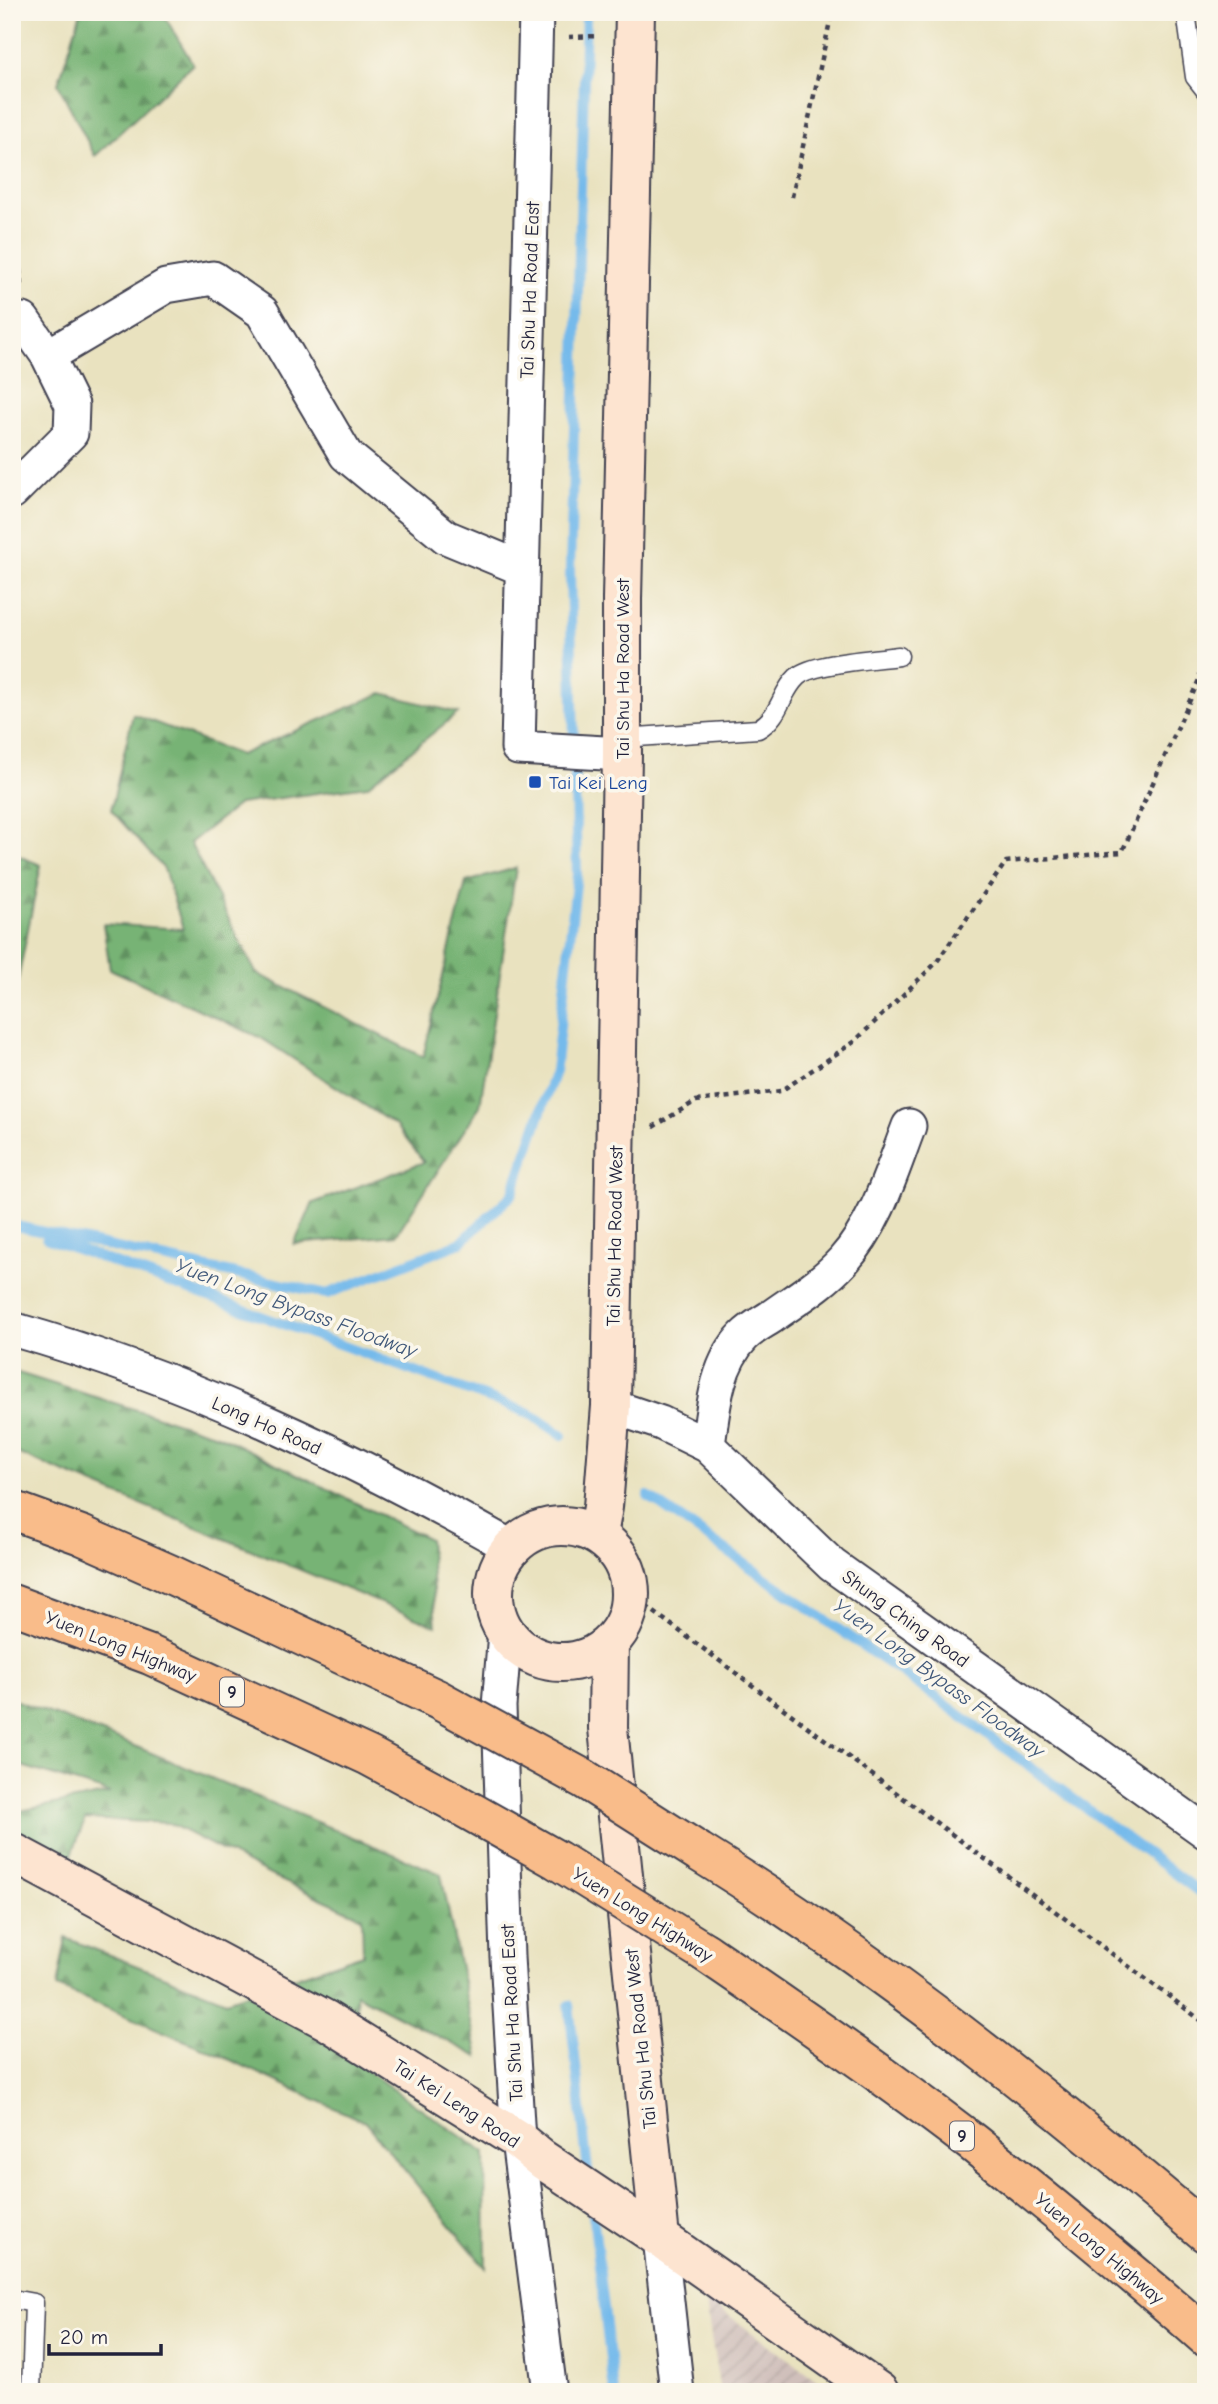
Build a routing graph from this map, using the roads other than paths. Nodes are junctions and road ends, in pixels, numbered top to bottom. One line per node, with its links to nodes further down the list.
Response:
1 (536, 12): 8 (street, Tai Shu Ha Road East)
2 (635, 12): 10 (street, Tai Shu Ha Road West)
3 (1186, 12): 4 (lane)
4 (1206, 91)
5 (23, 320): 6 (street)
6 (48, 356): 7 (street); 8 (street)
7 (12, 492)
8 (521, 568): 10 (street, Tai Shu Ha Road East)
9 (899, 656): 10 (lane)
10 (622, 746): 13 (street, Tai Shu Ha Road West)
11 (909, 1126): 14 (street)
12 (12, 1329): 17 (street, Long Ho Road)
13 (611, 1406): 14 (street, Shung Ching Road); 16 (street, Tai Shu Ha Road West)
14 (708, 1446): 21 (street, Shung Ching Road)
15 (12, 1510): 25 (highway, bridge)
16 (598, 1535): 17 (street); 20 (street)
17 (511, 1547): 19 (street)
18 (12, 1604): 27 (highway, Yuen Long Highway / 9, bridge)
19 (505, 1632): 20 (street); 23 (street, Tai Shu Ha Road East)
20 (609, 1643): 24 (street, Tai Shu Ha Road West)
21 (1206, 1832)
22 (12, 1852): 23 (street, Tai Kei Leng Road)
23 (529, 2149): 24 (street, Tai Kei Leng Road); 29 (street, Tai Shu Ha Road East)
24 (646, 2229): 30 (street, Tai Shu Ha Road West); 31 (street, Tai Kei Leng Road)
25 (1206, 2233)
26 (12, 2299): 28 (lane)
27 (1206, 2337)
28 (31, 2392)
29 (550, 2392)
30 (677, 2392)
31 (879, 2392)

